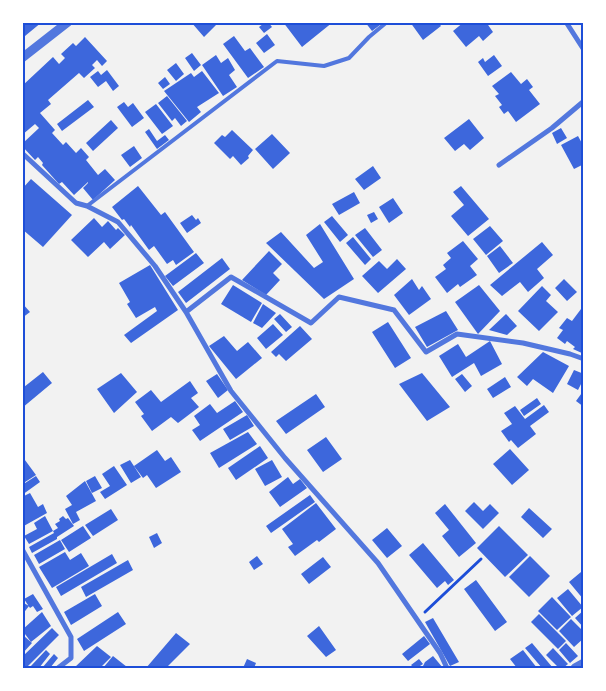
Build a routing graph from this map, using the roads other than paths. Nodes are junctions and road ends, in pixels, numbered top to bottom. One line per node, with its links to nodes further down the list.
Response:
1 (68, 22): 5 (street)
2 (387, 22): 9 (lane)
3 (566, 22): 4 (street)
4 (584, 50)
5 (22, 58)
6 (584, 102): 8 (street)
7 (22, 153): 9 (street)
8 (500, 164)
9 (87, 206): 10 (street)
10 (186, 312): 11 (street); 15 (street)
11 (584, 359)
12 (22, 549): 14 (street)
13 (584, 663): 16 (street)
14 (58, 668)
15 (447, 668)
16 (575, 668)

